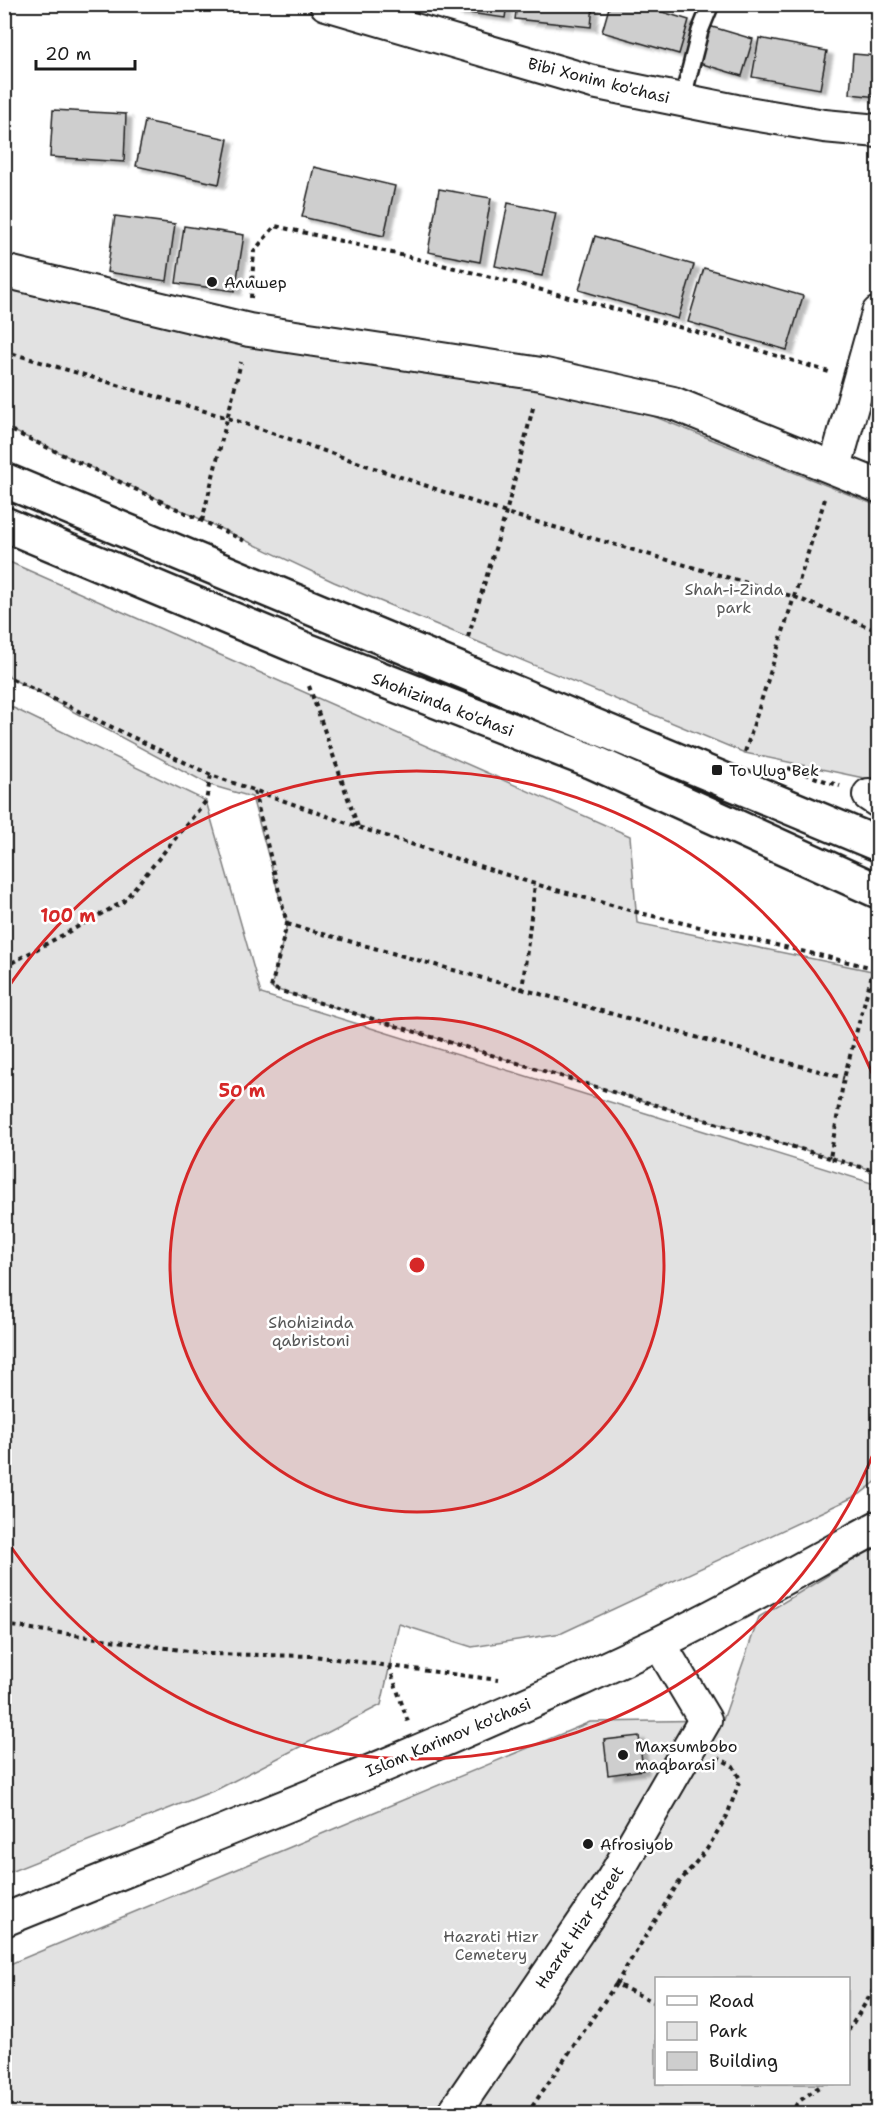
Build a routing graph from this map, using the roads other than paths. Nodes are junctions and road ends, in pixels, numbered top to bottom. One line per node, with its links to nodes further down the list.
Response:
1 (326, 4): 3 (street, Bibi Xonim ko'chasi)
2 (711, 4): 3 (lane)
3 (682, 101): 4 (street, Bibi Xonim ko'chasi)
4 (879, 131)
5 (4, 271): 7 (street)
6 (879, 313): 7 (street)
7 (835, 467): 9 (street)
8 (4, 480): 11 (main road)
9 (879, 486)
10 (4, 524): 12 (main road, Shohizinda ko'chasi)
11 (879, 844)
12 (879, 891)
13 (879, 1527): 14 (street, Islom Karimov ko'chasi)
14 (658, 1643): 15 (street, Islom Karimov ko'chasi); 16 (street, Hazrat Hizr Street)
15 (4, 1920)
16 (453, 2114)

